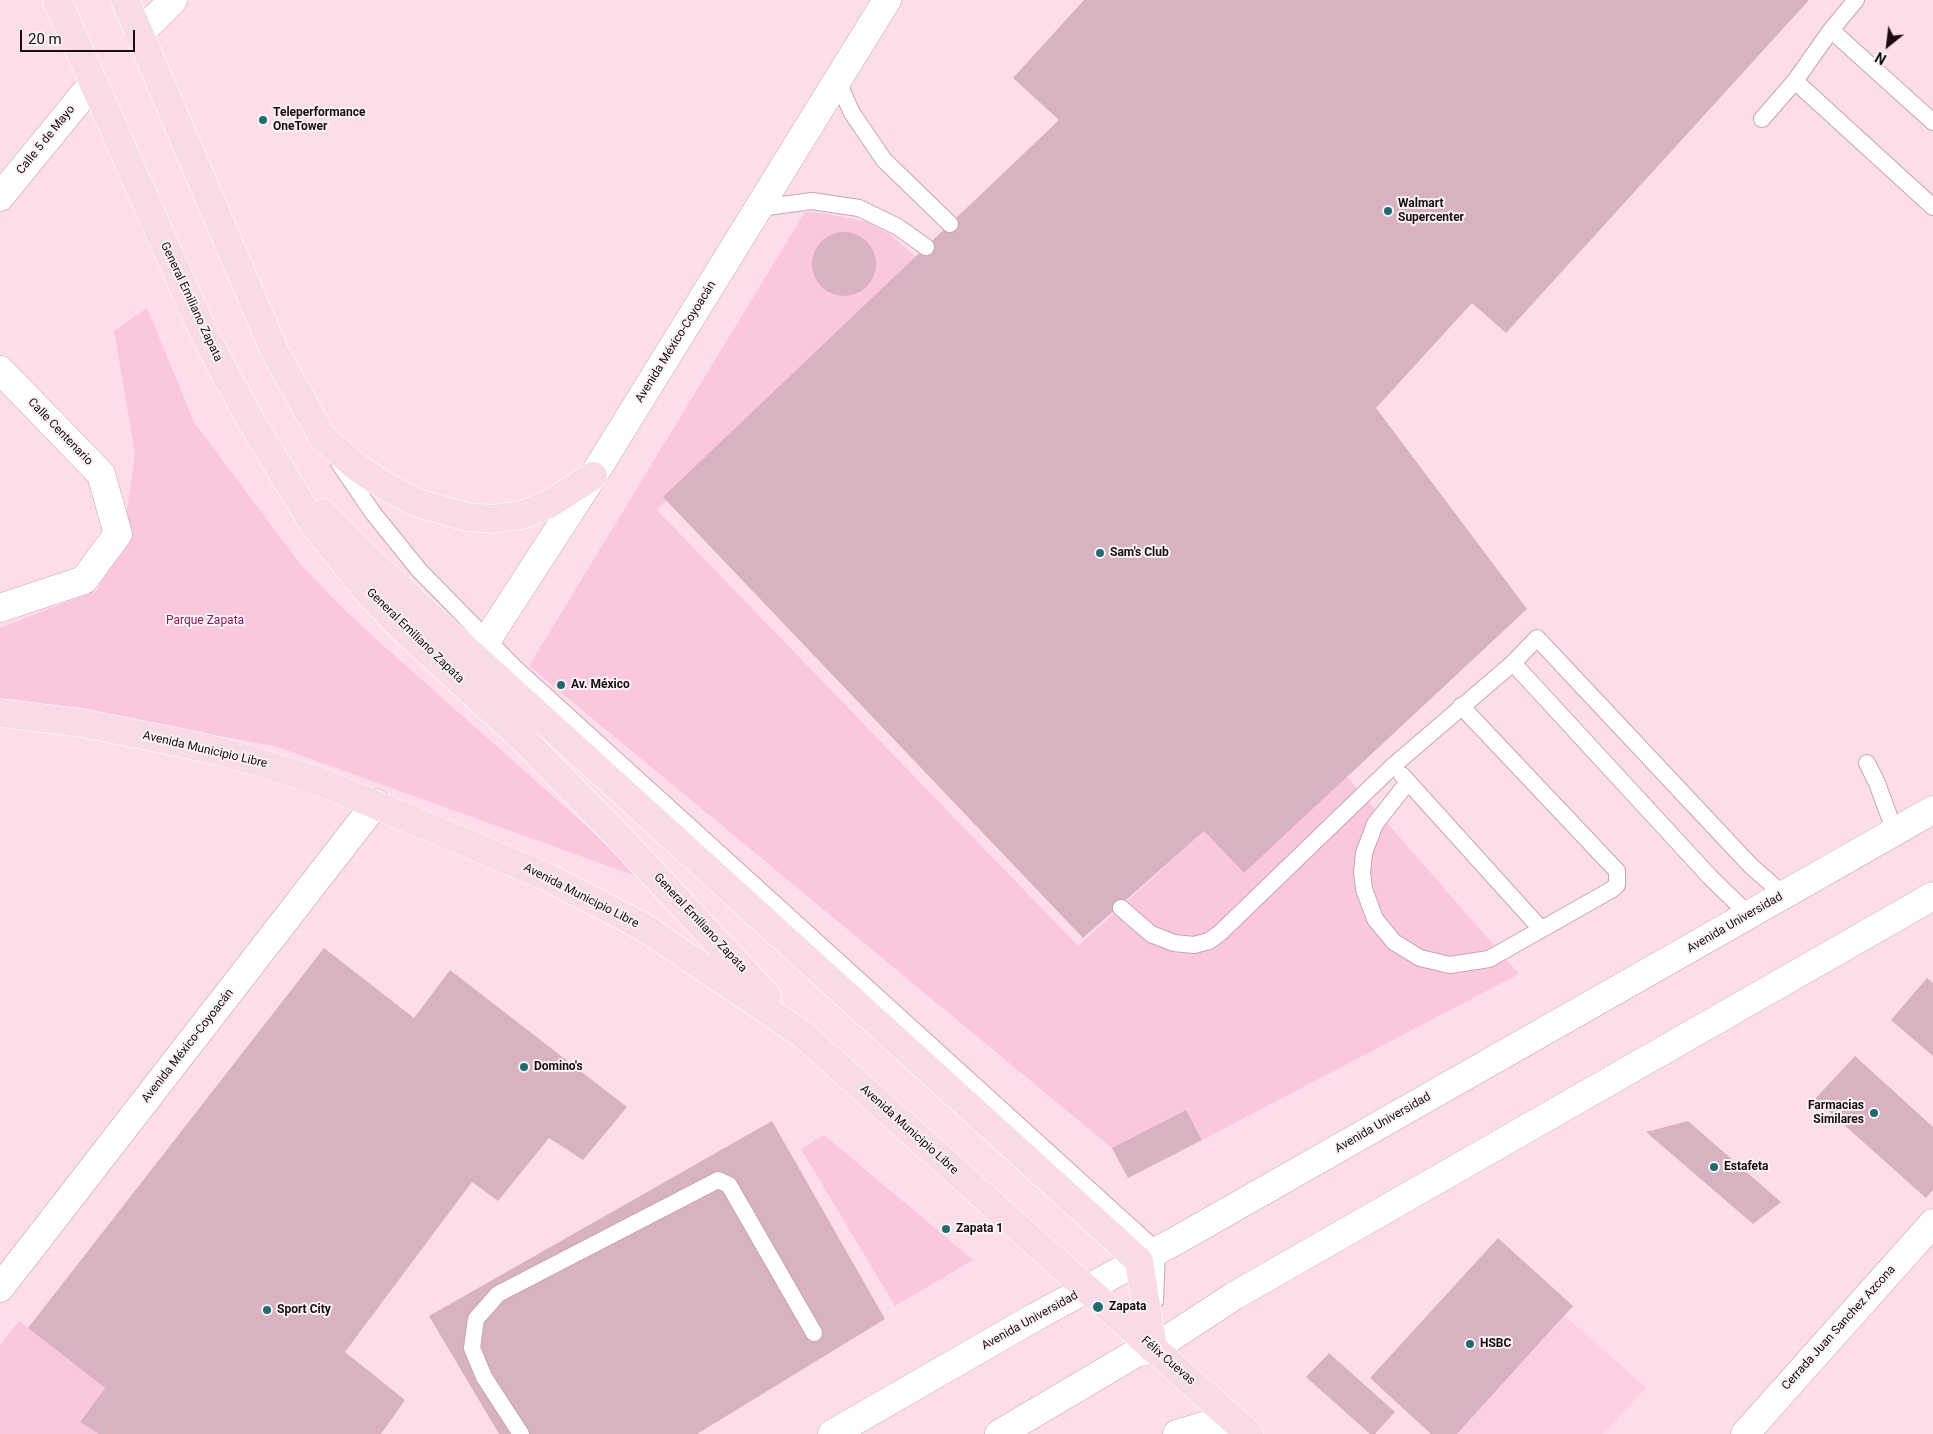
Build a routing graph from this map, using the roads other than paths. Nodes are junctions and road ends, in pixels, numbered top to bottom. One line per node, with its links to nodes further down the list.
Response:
1 (57, 0): 10 (main road, General Emiliano Zapata)
2 (125, 0): 7 (main road)
3 (173, 0): 7 (main road)
4 (886, 0): 8 (main road, Avenida México-Coyoacán)
5 (1856, 0): 6 (lane)
6 (1831, 30): 9 (lane); 12 (lane)
7 (139, 34): 19 (main road)
8 (837, 80): 15 (main road, Avenida México-Coyoacán); 16 (lane)
9 (1795, 80): 11 (lane); 14 (lane)
10 (93, 83): 13 (main road, Calle 5 de Mayo); 20 (main road, General Emiliano Zapata)
11 (1762, 119)
12 (1933, 122)
13 (0, 197)
14 (1933, 207)
15 (759, 208): 17 (lane); 21 (main road, Avenida México-Coyoacán)
16 (950, 224)
17 (926, 247)
18 (0, 370): 22 (main road, Calle Centenario)
19 (323, 438): 21 (main road); 23 (lane)
20 (281, 470): 23 (main road); 25 (main road, General Emiliano Zapata)
21 (594, 476): 23 (main road, Avenida México-Coyoacán)
22 (0, 608)
23 (482, 649): 25 (main road, Avenida México-Coyoacán); 41 (main road)
24 (1513, 663): 26 (lane); 34 (lane); 37 (lane)
25 (461, 680): 39 (main road, General Emiliano Zapata)
26 (1461, 706): 29 (lane); 38 (lane)
27 (0, 713): 31 (main road, Avenida Municipio Libre)
28 (1867, 764): 33 (lane)
29 (1394, 765): 30 (lane); 36 (lane)
30 (1408, 782): 38 (lane); 38 (lane)
31 (376, 803): 39 (main road, Avenida Municipio Libre); 42 (main road, Avenida México-Coyoacán)
32 (1933, 810): 33 (main road, Avenida Universidad)
33 (1895, 832): 34 (main road, Avenida Universidad)
34 (1784, 895): 37 (main road, Avenida Universidad)
35 (1933, 896): 45 (main road)
36 (1121, 908)
37 (1749, 915): 41 (main road, Avenida Universidad)
38 (1541, 929)
39 (802, 1034): 43 (main road, Avenida Municipio Libre)
40 (1933, 1223): 51 (main road, Cerrada Juan Sanchez Azcona)
41 (1148, 1256): 43 (main road, Avenida Universidad); 45 (main road)
42 (0, 1288)
43 (1087, 1289): 45 (main road, Félix Cuevas); 48 (main road, Avenida Universidad)
44 (814, 1333): 47 (lane)
45 (1153, 1349): 46 (main road, Félix Cuevas); 49 (main road)
46 (1240, 1426): 50 (main road)
47 (521, 1434)
48 (832, 1434)
49 (999, 1434)
50 (1177, 1434)
51 (1745, 1434)

